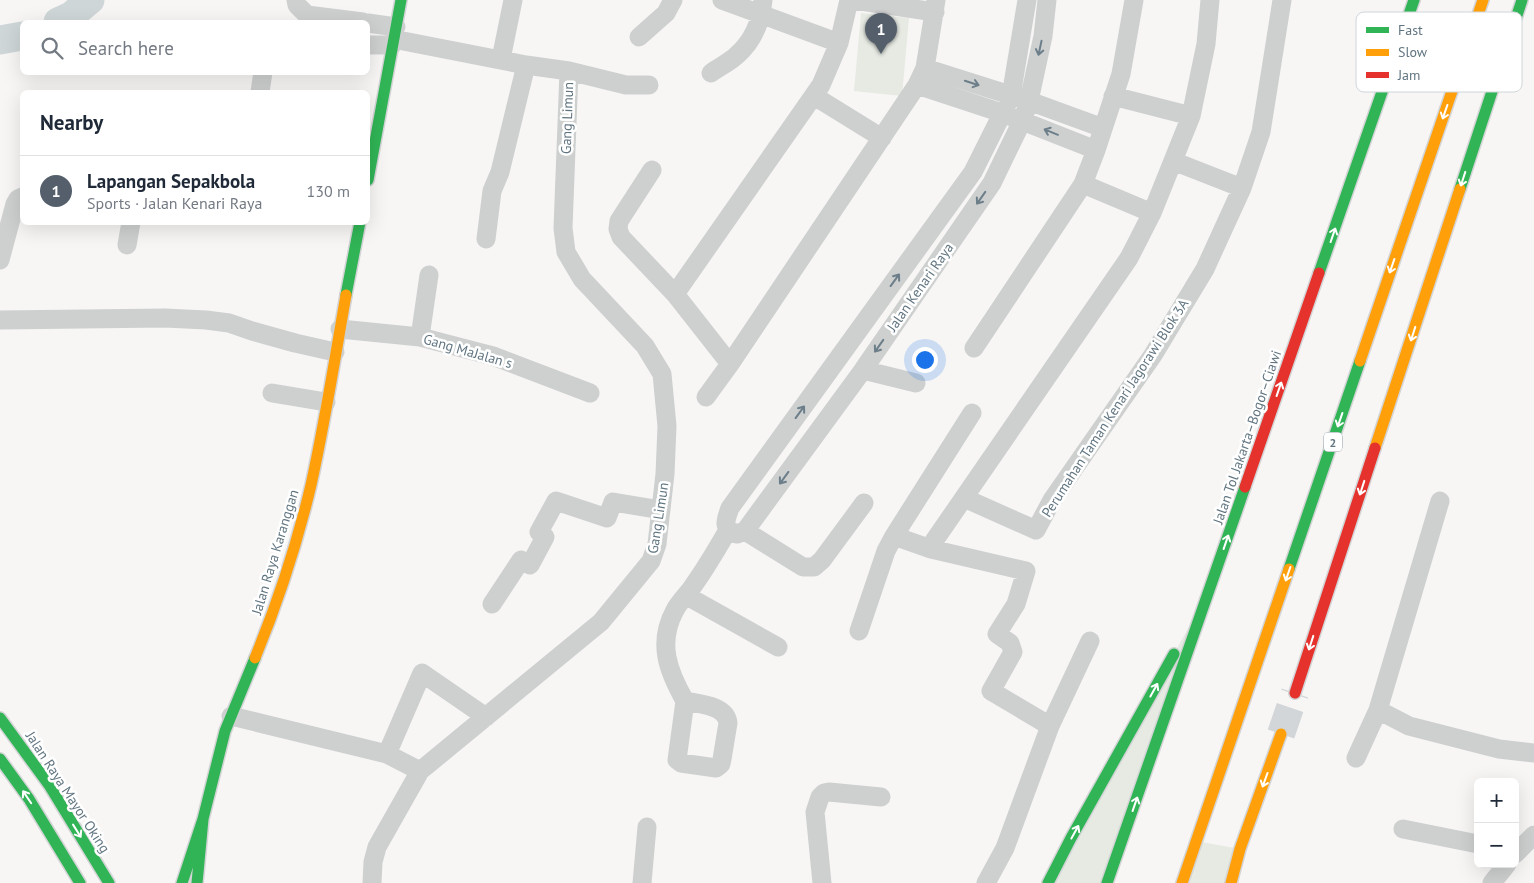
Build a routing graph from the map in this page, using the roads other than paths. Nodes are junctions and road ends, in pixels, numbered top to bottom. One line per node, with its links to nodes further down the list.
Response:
1 (296, 0): 21 (street)
2 (401, 0): 23 (main road)
3 (513, 0): 27 (street)
4 (673, 0): 24 (street)
5 (722, 0): 17 (street)
6 (849, 0): 25 (street)
7 (854, 0): 16 (street)
8 (1027, 0): 40 (street, Jalan Kenari Raya)
9 (1047, 0): 42 (street, Jalan Kenari Raya, one-way to 42)
10 (1134, 0): 41 (street)
11 (1210, 0): 44 (street)
12 (1282, 0): 53 (street)
13 (1414, 0): 18 (main road, Jalan Tol Jakarta–Bogor–Ciawi, one-way to 13)
14 (1483, 0): 19 (main road, 2, one-way to 19)
15 (1522, 0): 20 (main road, one-way to 20)
16 (935, 6): 29 (street)
17 (762, 7): 25 (street); 31 (street)
18 (1410, 12)
19 (1479, 12)
20 (1518, 12)
21 (347, 20)
22 (370, 24): 23 (street)
23 (394, 37): 26 (street); 27 (street); 50 (main road)
24 (638, 37)
25 (839, 43): 39 (street)
26 (370, 44)
27 (500, 59): 28 (street)
28 (526, 65): 30 (street); 58 (street)
29 (925, 68): 34 (street); 40 (street, one-way to 40)
30 (569, 71): 33 (street); 79 (street, Gang Limun)
31 (711, 73)
32 (263, 75): 35 (street)
33 (649, 84)
34 (917, 85): 43 (street); 47 (street)
35 (260, 90)
36 (1382, 92): 83 (main road, Jalan Tol Jakarta–Bogor–Ciawi, one-way to 36)
37 (1452, 92): 120 (main road, 2, one-way to 120)
38 (1492, 92): 89 (main road, one-way to 89)
39 (814, 96): 47 (street); 62 (street)
40 (1011, 96): 42 (street); 43 (street, Jalan Kenari Raya)
41 (1113, 96): 44 (street); 46 (street)
42 (1029, 101): 45 (street, Jalan Kenari Raya); 46 (street)
43 (1002, 113): 45 (street); 80 (street, Jalan Kenari Raya, one-way to 43)
44 (1191, 116): 49 (street)
45 (1022, 121): 48 (street, one-way to 45); 69 (street, Jalan Kenari Raya, one-way to 69)
46 (1103, 128): 48 (street)
47 (882, 138): 68 (street)
48 (1096, 150): 52 (street)
49 (1173, 160): 53 (street); 55 (street)
50 (370, 169)
51 (652, 170): 62 (street)
52 (1084, 184): 55 (street); 66 (street)
53 (1242, 188): 76 (street, Perumahan Taman Kenari Jagorawi Blok 3A)
54 (20, 198): 60 (street)
55 (1152, 213): 76 (street)
56 (130, 225): 59 (street)
57 (359, 225): 64 (main road, Jalan Raya Karanggan)
58 (486, 239)
59 (127, 245)
60 (0, 260)
61 (429, 275): 65 (street)
62 (675, 294): 68 (street)
63 (0, 320): 67 (street)
64 (340, 329): 65 (street, Gang MaJalan s); 67 (main road, Jalan Raya Karanggan)
65 (420, 337): 72 (street, Gang MaJalan s)
66 (974, 348)
67 (335, 352): 74 (main road, Jalan Raya Karanggan)
68 (730, 364): 73 (street)
69 (863, 370): 70 (street); 80 (street, Jalan Kenari Raya, one-way to 80)
70 (916, 383)
71 (272, 393): 74 (street)
72 (590, 393)
73 (706, 397)
74 (326, 402): 92 (main road, Jalan Raya Karanggan)
75 (972, 413): 81 (street)
76 (964, 498): 82 (street)
77 (1440, 502): 91 (street)
78 (864, 503): 80 (street)
79 (660, 510): 85 (street); 93 (street, Gang Limun)
80 (737, 531): 84 (street, Jalan Kenari Raya)
81 (894, 536): 86 (street); 95 (street)
82 (932, 544)
83 (1210, 588): 118 (main road, one-way to 83); 119 (main road, Jalan Tol Jakarta–Bogor–Ciawi, one-way to 83)
84 (687, 596): 88 (street); 90 (street, Jalan Kenari Raya)
85 (492, 604)
86 (859, 631)
87 (1090, 641): 95 (street)
88 (778, 646)
89 (1295, 693)
90 (685, 701)
91 (1378, 710): 97 (street); 99 (street)
92 (231, 716): 98 (street); 103 (main road, Jalan Raya Karanggan)
93 (486, 717): 98 (street); 101 (street, Gang Limun)
94 (0, 718): 111 (main road, Jalan Raya Mayor Oking, one-way to 111)
95 (1050, 726): 117 (street)
96 (1281, 734): 121 (main road, one-way to 121)
97 (1534, 753)
98 (387, 754): 101 (street)
99 (1356, 758)
100 (0, 759): 110 (main road, one-way to 100)
101 (420, 770): 114 (street, Gang Limun)
102 (881, 797): 116 (street)
103 (203, 819): 112 (main road); 113 (main road, Jalan Raya Karanggan)
104 (647, 827): 115 (street)
105 (1403, 829): 107 (street)
106 (1534, 835): 108 (street)
107 (1474, 843)
108 (1519, 850)
109 (1504, 868): 122 (street)
110 (80, 883)
111 (109, 883)
112 (182, 883)
113 (197, 883)
114 (374, 883)
115 (642, 883)
116 (822, 883)
117 (986, 883)
118 (1048, 883)
119 (1108, 883)
120 (1182, 883)
121 (1231, 883)
122 (1492, 883)

